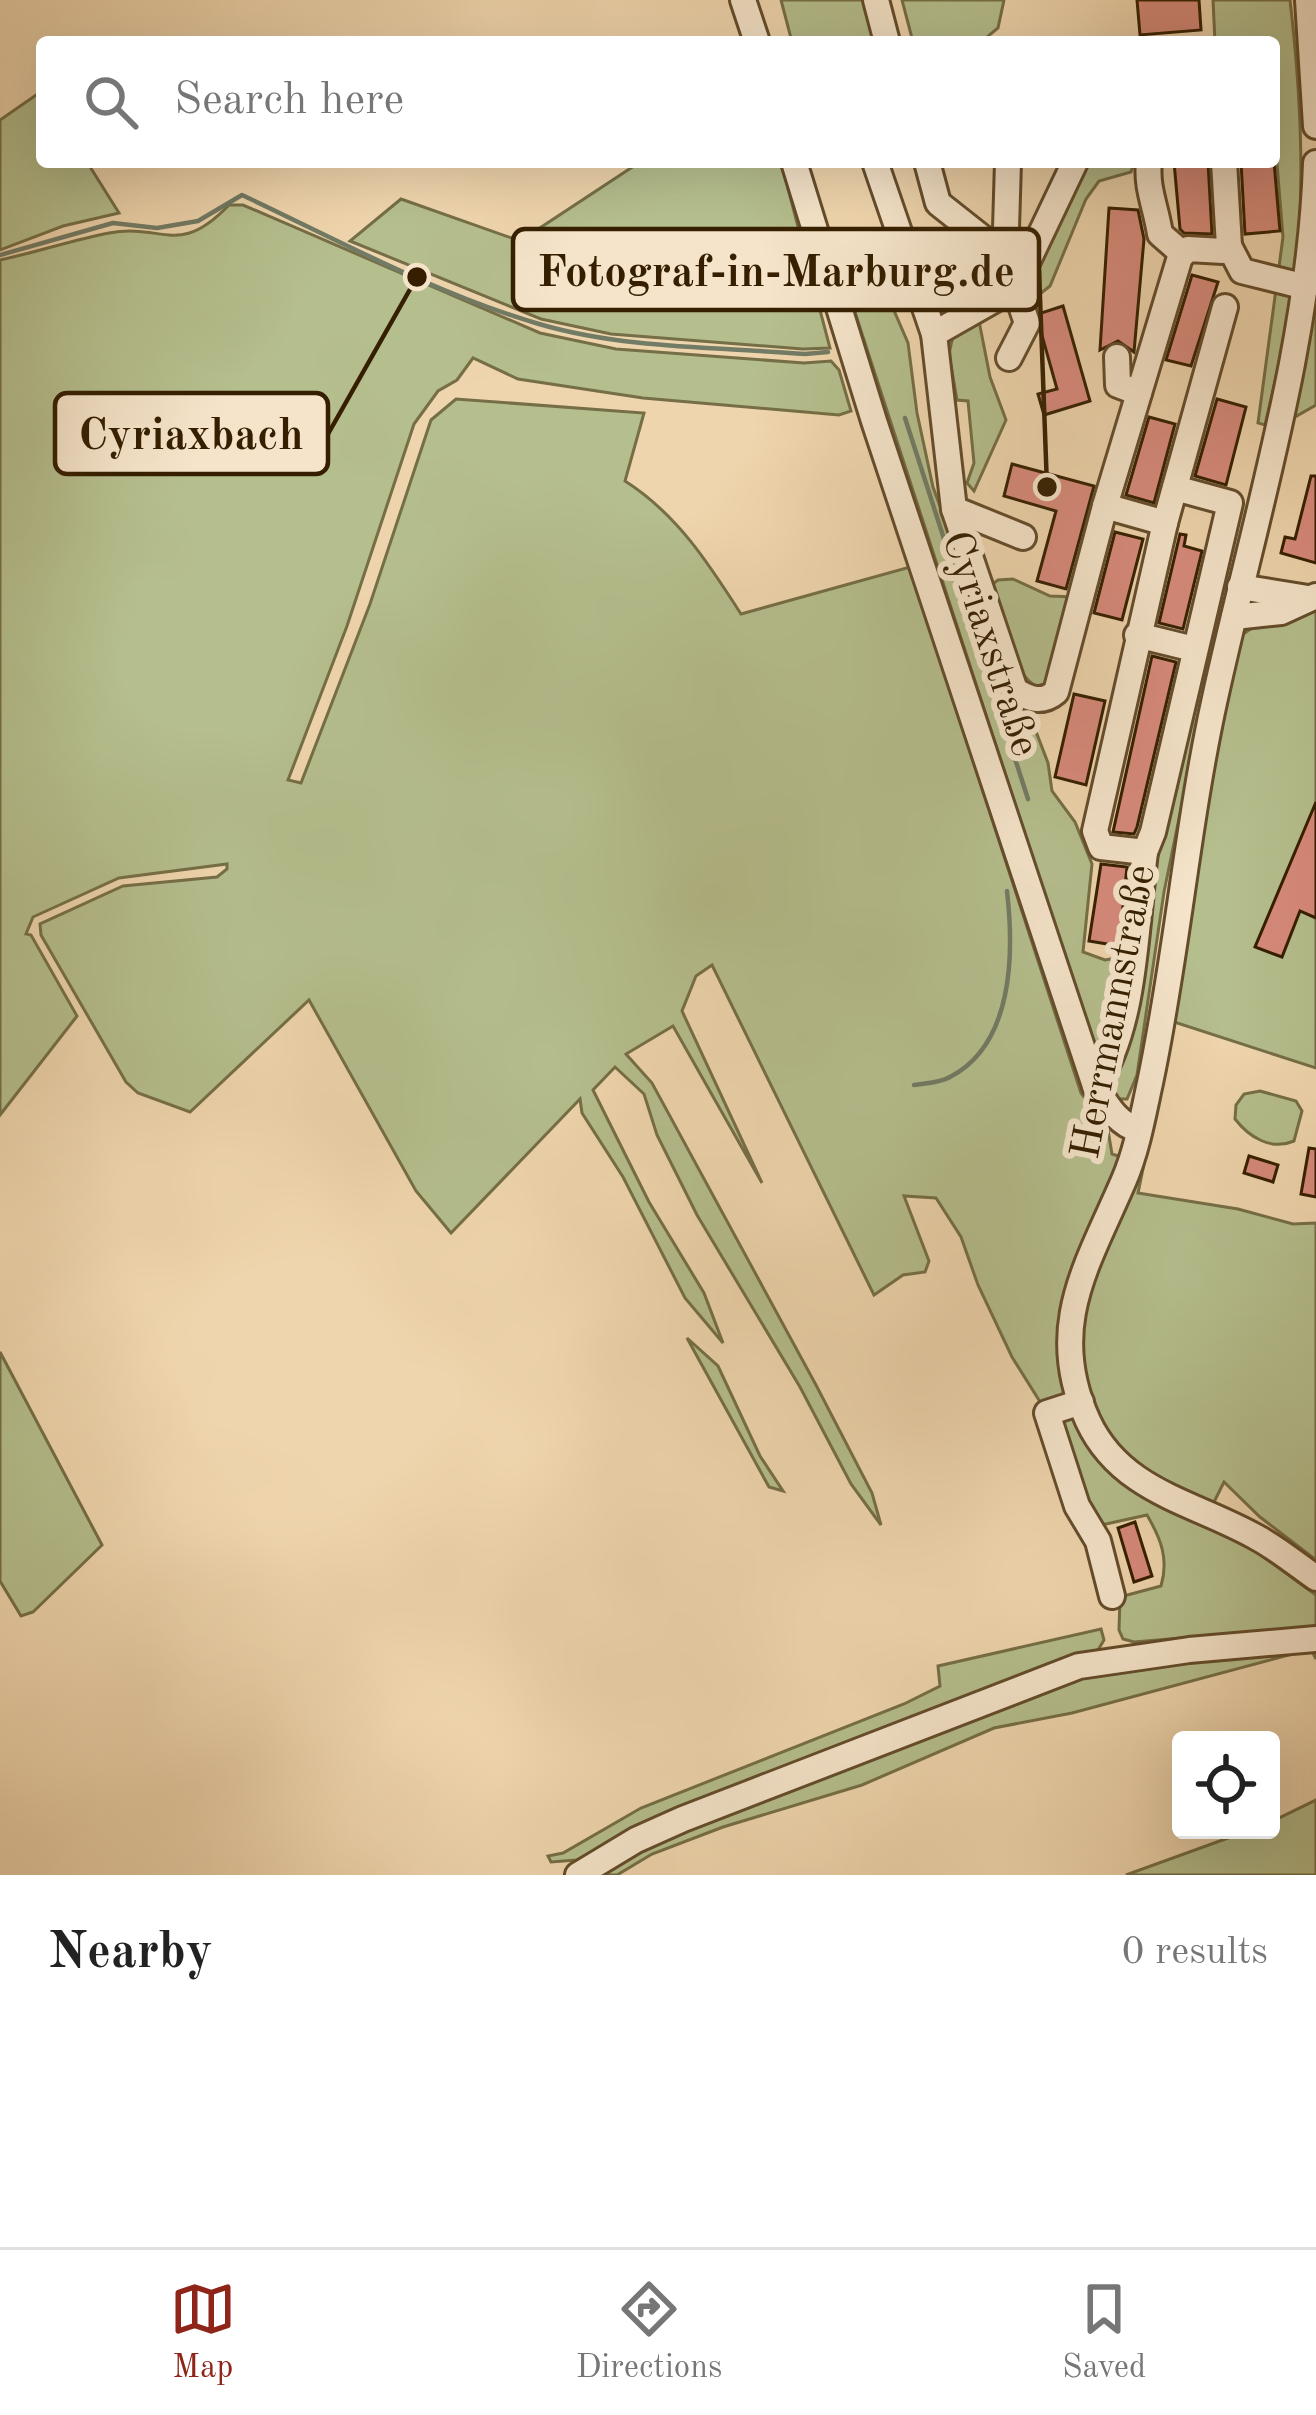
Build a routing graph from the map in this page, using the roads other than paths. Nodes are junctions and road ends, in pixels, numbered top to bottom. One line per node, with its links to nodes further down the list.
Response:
1 (743, 0): 4 (street)
2 (876, 0): 5 (street)
3 (1308, 0): 6 (street)
4 (755, 36)
5 (885, 36)
6 (1316, 126)
7 (1316, 163): 18 (street, Herrmannstraße)
8 (796, 168): 36 (street, Cyriaxstraße)
9 (877, 168): 21 (street)
10 (929, 168): 17 (street)
11 (1008, 168): 17 (street)
12 (1072, 168): 19 (street)
13 (1149, 168): 16 (street)
14 (1224, 168): 15 (street)
15 (1229, 246): 16 (street); 18 (street)
16 (1183, 254): 24 (street)
17 (1005, 256): 19 (street)
18 (1306, 286): 30 (street, Herrmannstraße)
19 (1010, 291): 21 (street); 23 (street)
20 (1225, 308): 25 (street)
21 (934, 334): 27 (street)
22 (1117, 357): 24 (street)
23 (1009, 358)
24 (1139, 392): 26 (street)
25 (1175, 488): 28 (street); 34 (street)
26 (1105, 506): 27 (street); 28 (street)
27 (954, 509): 29 (street)
28 (1165, 524): 33 (street)
29 (1023, 537)
30 (1240, 587): 31 (street); 32 (street, Herrmannstraße)
31 (1313, 597): 32 (street)
32 (1234, 617): 37 (street, Herrmannstraße)
33 (1138, 635): 34 (street); 35 (street)
34 (1194, 649): 35 (street)
35 (1145, 852): 36 (street)
36 (1095, 1086): 37 (street, Cyriaxstraße)
37 (1139, 1130): 38 (street, Herrmannstraße)
38 (1081, 1402): 39 (street, Herrmannstraße); 40 (street)
39 (1316, 1578)
40 (1112, 1596)
41 (1316, 1639): 42 (street)
42 (578, 1875)

